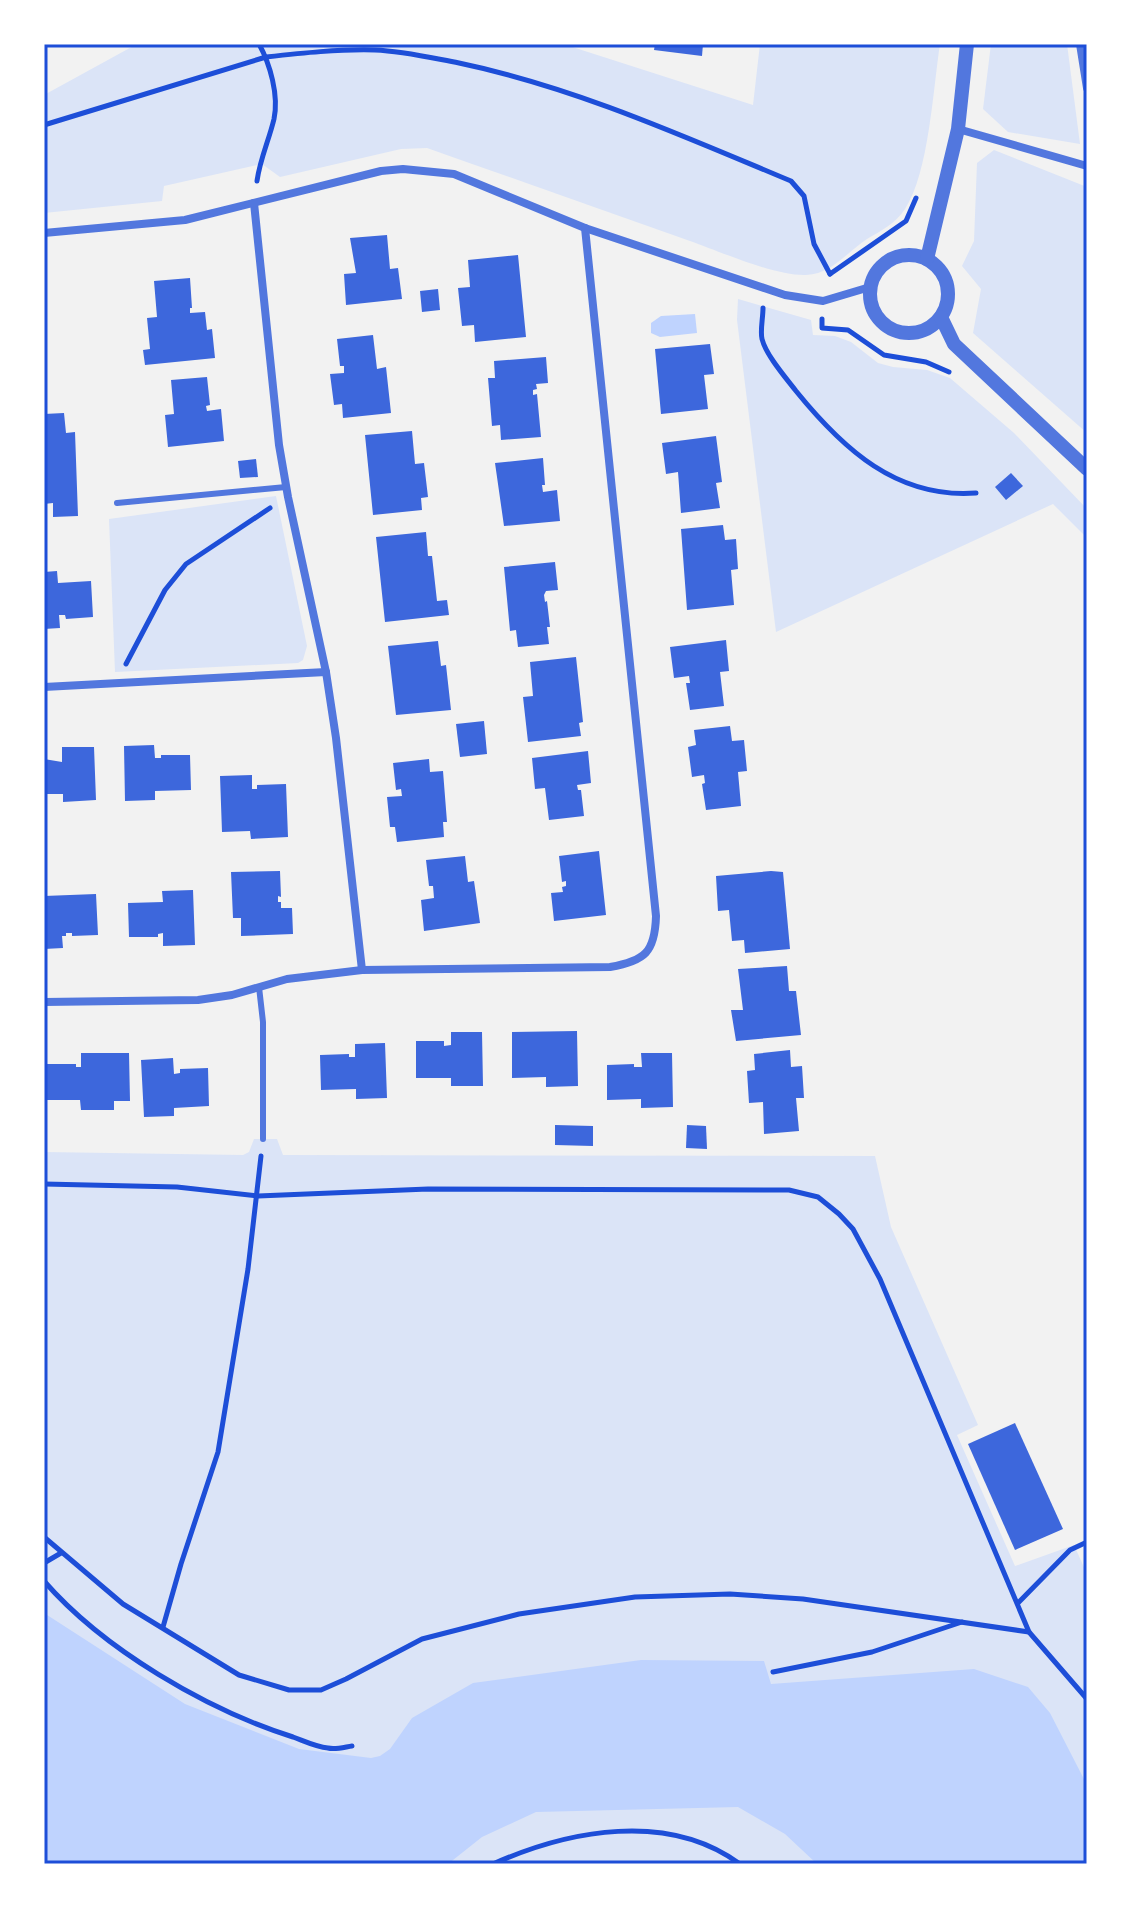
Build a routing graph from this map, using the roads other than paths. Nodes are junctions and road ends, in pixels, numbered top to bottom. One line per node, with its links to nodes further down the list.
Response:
1 (967, 44): 4 (street)
2 (1080, 44): 3 (street)
3 (1087, 88)
4 (958, 129): 5 (street); 9 (street)
5 (1087, 166)
6 (254, 203): 7 (street); 8 (street); 13 (street)
7 (585, 228): 10 (street); 17 (street)
8 (44, 233)
9 (927, 259): 10 (street); 11 (street)
10 (870, 287): 11 (street)
11 (941, 317): 12 (street)
12 (1087, 469)
13 (287, 492): 14 (lane); 15 (street)
14 (117, 503)
15 (326, 672): 16 (street); 17 (street)
16 (44, 687)
17 (362, 970): 18 (street)
18 (259, 987): 19 (street); 20 (lane)
19 (44, 1002)
20 (263, 1139)

